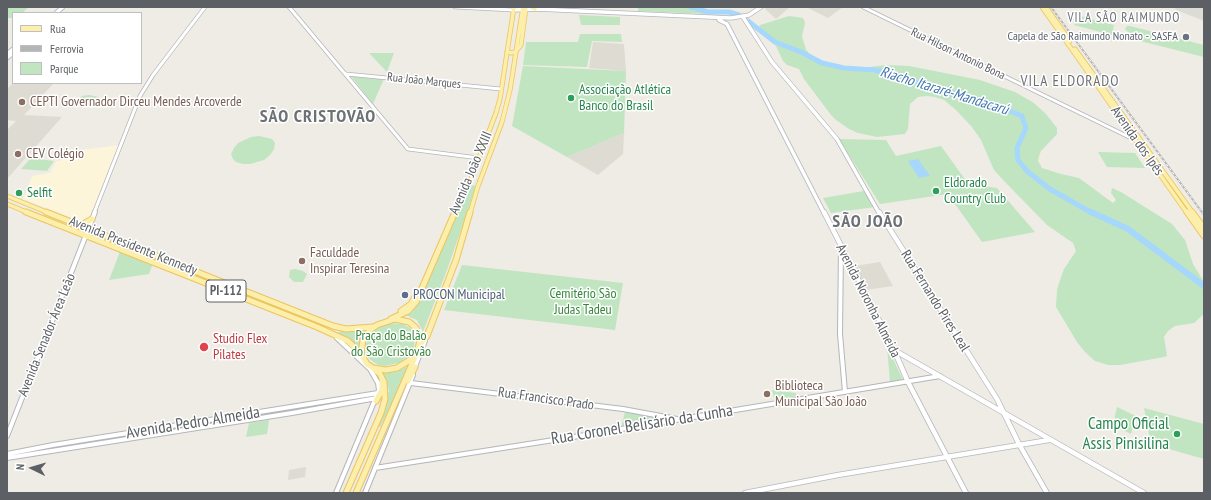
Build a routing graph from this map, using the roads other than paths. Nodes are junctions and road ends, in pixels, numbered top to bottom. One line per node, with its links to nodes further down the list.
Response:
1 (205, 7): 34 (street)
2 (289, 7): 21 (street)
3 (455, 7): 10 (street)
4 (531, 7): 12 (main road)
5 (761, 7): 14 (main road)
6 (764, 7): 14 (main road)
7 (863, 7): 23 (street, Rua Hilson Antonio Bona)
8 (1042, 7): 16 (main road, Avenida dos Ipês)
9 (1046, 7): 16 (main road, Avenida dos Ipês)
10 (514, 8): 11 (main road); 17 (main road, Avenida João XXIII)
11 (524, 8): 12 (main road); 13 (main road); 18 (main road, Avenida João XXIII)
12 (535, 10): 13 (main road); 15 (main road); 15 (main road)
13 (525, 16): 18 (main road)
14 (743, 18): 15 (main road); 61 (main road, Rua Fernando Pires Leal)
15 (729, 21): 40 (main road, Avenida Noronha Almeida)
16 (1071, 45): 24 (main road, Avenida dos Ipês)
17 (507, 51): 18 (main road); 19 (main road, Avenida João XXIII)
18 (516, 52): 20 (main road, Avenida João XXIII)
19 (507, 57): 20 (main road); 22 (main road, Avenida João XXIII)
20 (514, 58): 29 (main road, Avenida João XXIII)
21 (346, 74): 22 (street, Rua João Marques); 27 (street)
22 (501, 89): 27 (main road, Avenida João XXIII)
23 (1119, 132): 24 (street, Rua Hilson Antonio Bona); 25 (street, Rua Hilson Antonio Bona)
24 (1133, 132): 25 (main road, Avenida dos Ipês); 26 (main road, Avenida dos Ipês)
25 (1136, 140): 26 (street, Rua Hilson Antonio Bona); 39 (main road, Avenida dos Ipês)
26 (1141, 140): 36 (main road, Avenida dos Ipês)
27 (479, 158): 28 (main road, Avenida João XXIII)
28 (472, 176): 29 (main road); 30 (main road, Avenida João XXIII)
29 (481, 178): 31 (main road, Avenida João XXIII)
30 (468, 184): 31 (main road); 41 (main road, Avenida João XXIII)
31 (478, 186): 46 (main road, Avenida João XXIII)
32 (7, 196): 35 (main road, Avenida Presidente Kennedy / PI-112)
33 (7, 204): 38 (main road, Avenida Presidente Kennedy / PI-112)
34 (92, 218): 35 (main road); 37 (street)
35 (80, 226): 37 (main road, Avenida Presidente Kennedy / PI-112)
36 (1204, 228)
37 (88, 229): 38 (street, Avenida Senador Área Leão); 43 (main road, Avenida Presidente Kennedy / PI-112)
38 (86, 234): 45 (main road, Avenida Presidente Kennedy / PI-112); 63 (street, Avenida Senador Área Leão)
39 (1204, 236)
40 (841, 247): 48 (main road, Avenida Noronha Almeida); 57 (street)
41 (426, 278): 42 (main road, Avenida João XXIII); 43 (main road)
42 (391, 319): 44 (main road); 47 (main road)
43 (358, 328): 44 (main road, Avenida Presidente Kennedy / PI-112)
44 (373, 328): 50 (main road)
45 (333, 334): 50 (main road, Avenida Presidente Kennedy / PI-112); 58 (street)
46 (427, 336): 47 (main road, Avenida João XXIII); 51 (street, Avenida João XXIII)
47 (419, 346): 49 (main road)
48 (894, 350): 53 (main road); 55 (main road, Avenida Noronha Almeida)
49 (417, 352): 52 (main road); 60 (main road)
50 (361, 354): 52 (main road)
51 (415, 367): 56 (street, Avenida João XXIII); 60 (main road)
52 (373, 368): 54 (main road)
53 (940, 376): 55 (street, Rua Coronel Belisário da Cunha); 61 (main road)
54 (382, 377): 59 (main road); 71 (main road)
55 (908, 382): 57 (street, Rua Coronel Belisário da Cunha); 67 (main road, Avenida Noronha Almeida)
56 (411, 383): 62 (street, Rua Francisco Prado); 69 (street, Avenida João XXIII)
57 (845, 392): 62 (street, Rua Coronel Belisário da Cunha)
58 (378, 393): 59 (street); 66 (street, Avenida Pedro Almeida)
59 (376, 400): 68 (street, Avenida Pedro Almeida); 70 (street)
60 (394, 406): 72 (main road)
61 (1006, 414): 64 (main road); 65 (main road, Rua Fernando Pires Leal)
62 (680, 419): 69 (street, Rua Coronel Belisário da Cunha)
63 (7, 436)
64 (1049, 440): 65 (main road); 77 (main road)
65 (1019, 444): 67 (main road); 76 (main road, Rua Fernando Pires Leal)
66 (7, 454)
67 (947, 457): 74 (main road); 75 (main road, Avenida Noronha Almeida)
68 (7, 458)
69 (375, 468): 73 (street, Avenida João XXIII)
70 (336, 493)
71 (346, 493)
72 (356, 493)
73 (365, 493)
74 (745, 493)
75 (966, 493)
76 (1047, 493)
77 (1144, 493)

